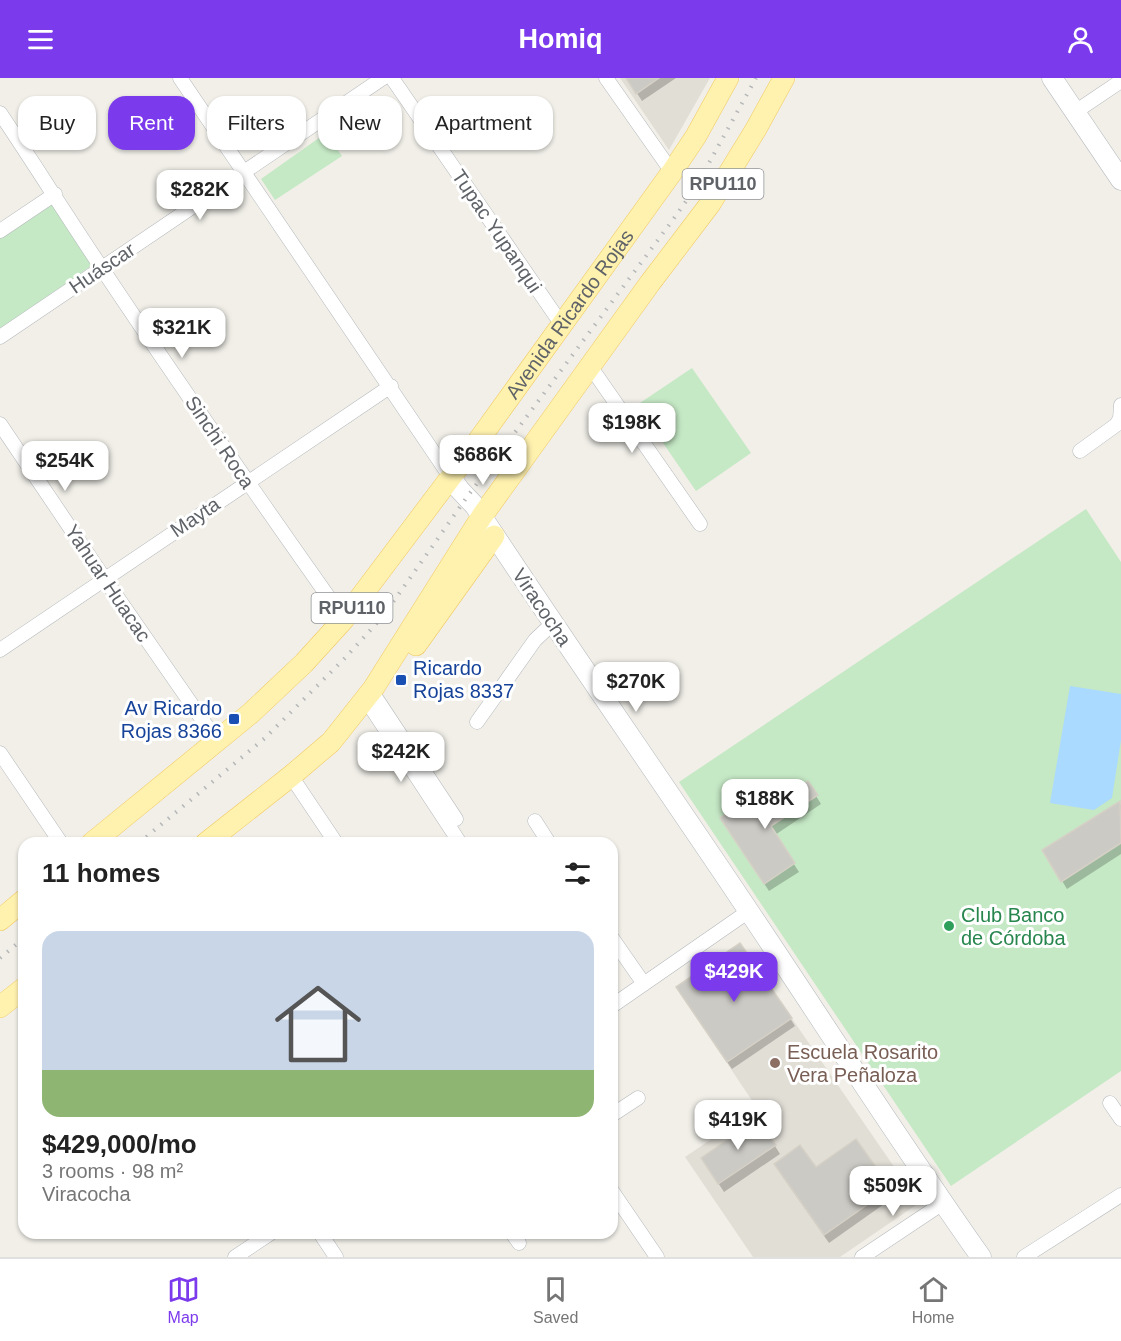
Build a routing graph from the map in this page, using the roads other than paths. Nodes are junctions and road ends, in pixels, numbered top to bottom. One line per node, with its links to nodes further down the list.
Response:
1 (180, 78): 11 (street, Viracocha)
2 (383, 78): 11 (street, Huáscar)
3 (392, 78): 17 (street, Tupac Yupanqui)
4 (606, 78): 12 (street)
5 (728, 78): 12 (main road, Avenida Ricardo Rojas / RPU110)
6 (784, 78): 19 (main road, RPU110)
7 (1052, 78): 9 (main road)
8 (1121, 81): 9 (street)
9 (1075, 112): 13 (main road)
10 (0, 113): 14 (street, Sinchi Roca)
11 (244, 172): 16 (street, Huáscar); 20 (street, Viracocha)
12 (672, 172): 17 (main road, Avenida Ricardo Rojas / RPU110)
13 (1121, 180)
14 (55, 194): 15 (street); 16 (street, Sinchi Roca)
15 (0, 231)
16 (102, 268): 18 (street, Huáscar); 25 (street, Sinchi Roca)
17 (562, 325): 24 (main road, Avenida Ricardo Rojas / RPU110)
18 (0, 337)
19 (590, 366): 26 (main road, RPU110); 27 (street)
20 (391, 386): 24 (street, Viracocha); 25 (street, Mayta)
21 (1121, 405): 23 (street)
22 (0, 424): 29 (street, Yahuar Huacac)
23 (1080, 451)
24 (451, 478): 26 (main road, Viracocha); 30 (main road, Avenida Ricardo Rojas / RPU110)
25 (247, 482): 29 (street, Mayta); 30 (street, Sinchi Roca)
26 (482, 516): 28 (main road, Viracocha); 36 (main road, RPU110)
27 (700, 524)
28 (494, 536): 31 (main road, Viracocha); 33 (main road)
29 (104, 578): 32 (street, Mayta); 35 (street, Yahuar Huacac)
30 (344, 618): 35 (main road, Avenida Ricardo Rojas / RPU110)
31 (553, 623): 34 (street); 48 (main road, Viracocha)
32 (0, 650)
33 (373, 702): 36 (main road); 39 (street); 45 (street)
34 (477, 722)
35 (217, 741): 42 (main road, Avenida Ricardo Rojas / RPU110)
36 (331, 742): 38 (main road, RPU110)
37 (0, 753): 41 (street)
38 (291, 776): 43 (main road, RPU110); 44 (street)
39 (456, 819)
40 (535, 821): 46 (street)
41 (57, 837)
42 (99, 837)
43 (214, 837)
44 (332, 837)
45 (456, 837)
46 (545, 837)
47 (18, 905): 49 (main road)
48 (748, 911): 51 (street); 61 (main road, Viracocha)
49 (0, 920)
50 (618, 947): 51 (street)
51 (644, 984): 53 (street)
52 (18, 993): 54 (main road)
53 (618, 1002)
54 (0, 1007)
55 (638, 1098): 57 (street)
56 (1110, 1103): 58 (street)
57 (618, 1111)
58 (1121, 1119)
59 (1121, 1195): 69 (street)
60 (618, 1200): 66 (street)
61 (943, 1203): 67 (street); 68 (main road, Viracocha)
62 (262, 1239): 64 (street)
63 (324, 1239): 65 (street)
64 (236, 1257)
65 (336, 1257)
66 (657, 1257)
67 (862, 1257)
68 (981, 1257)
69 (1024, 1257)

